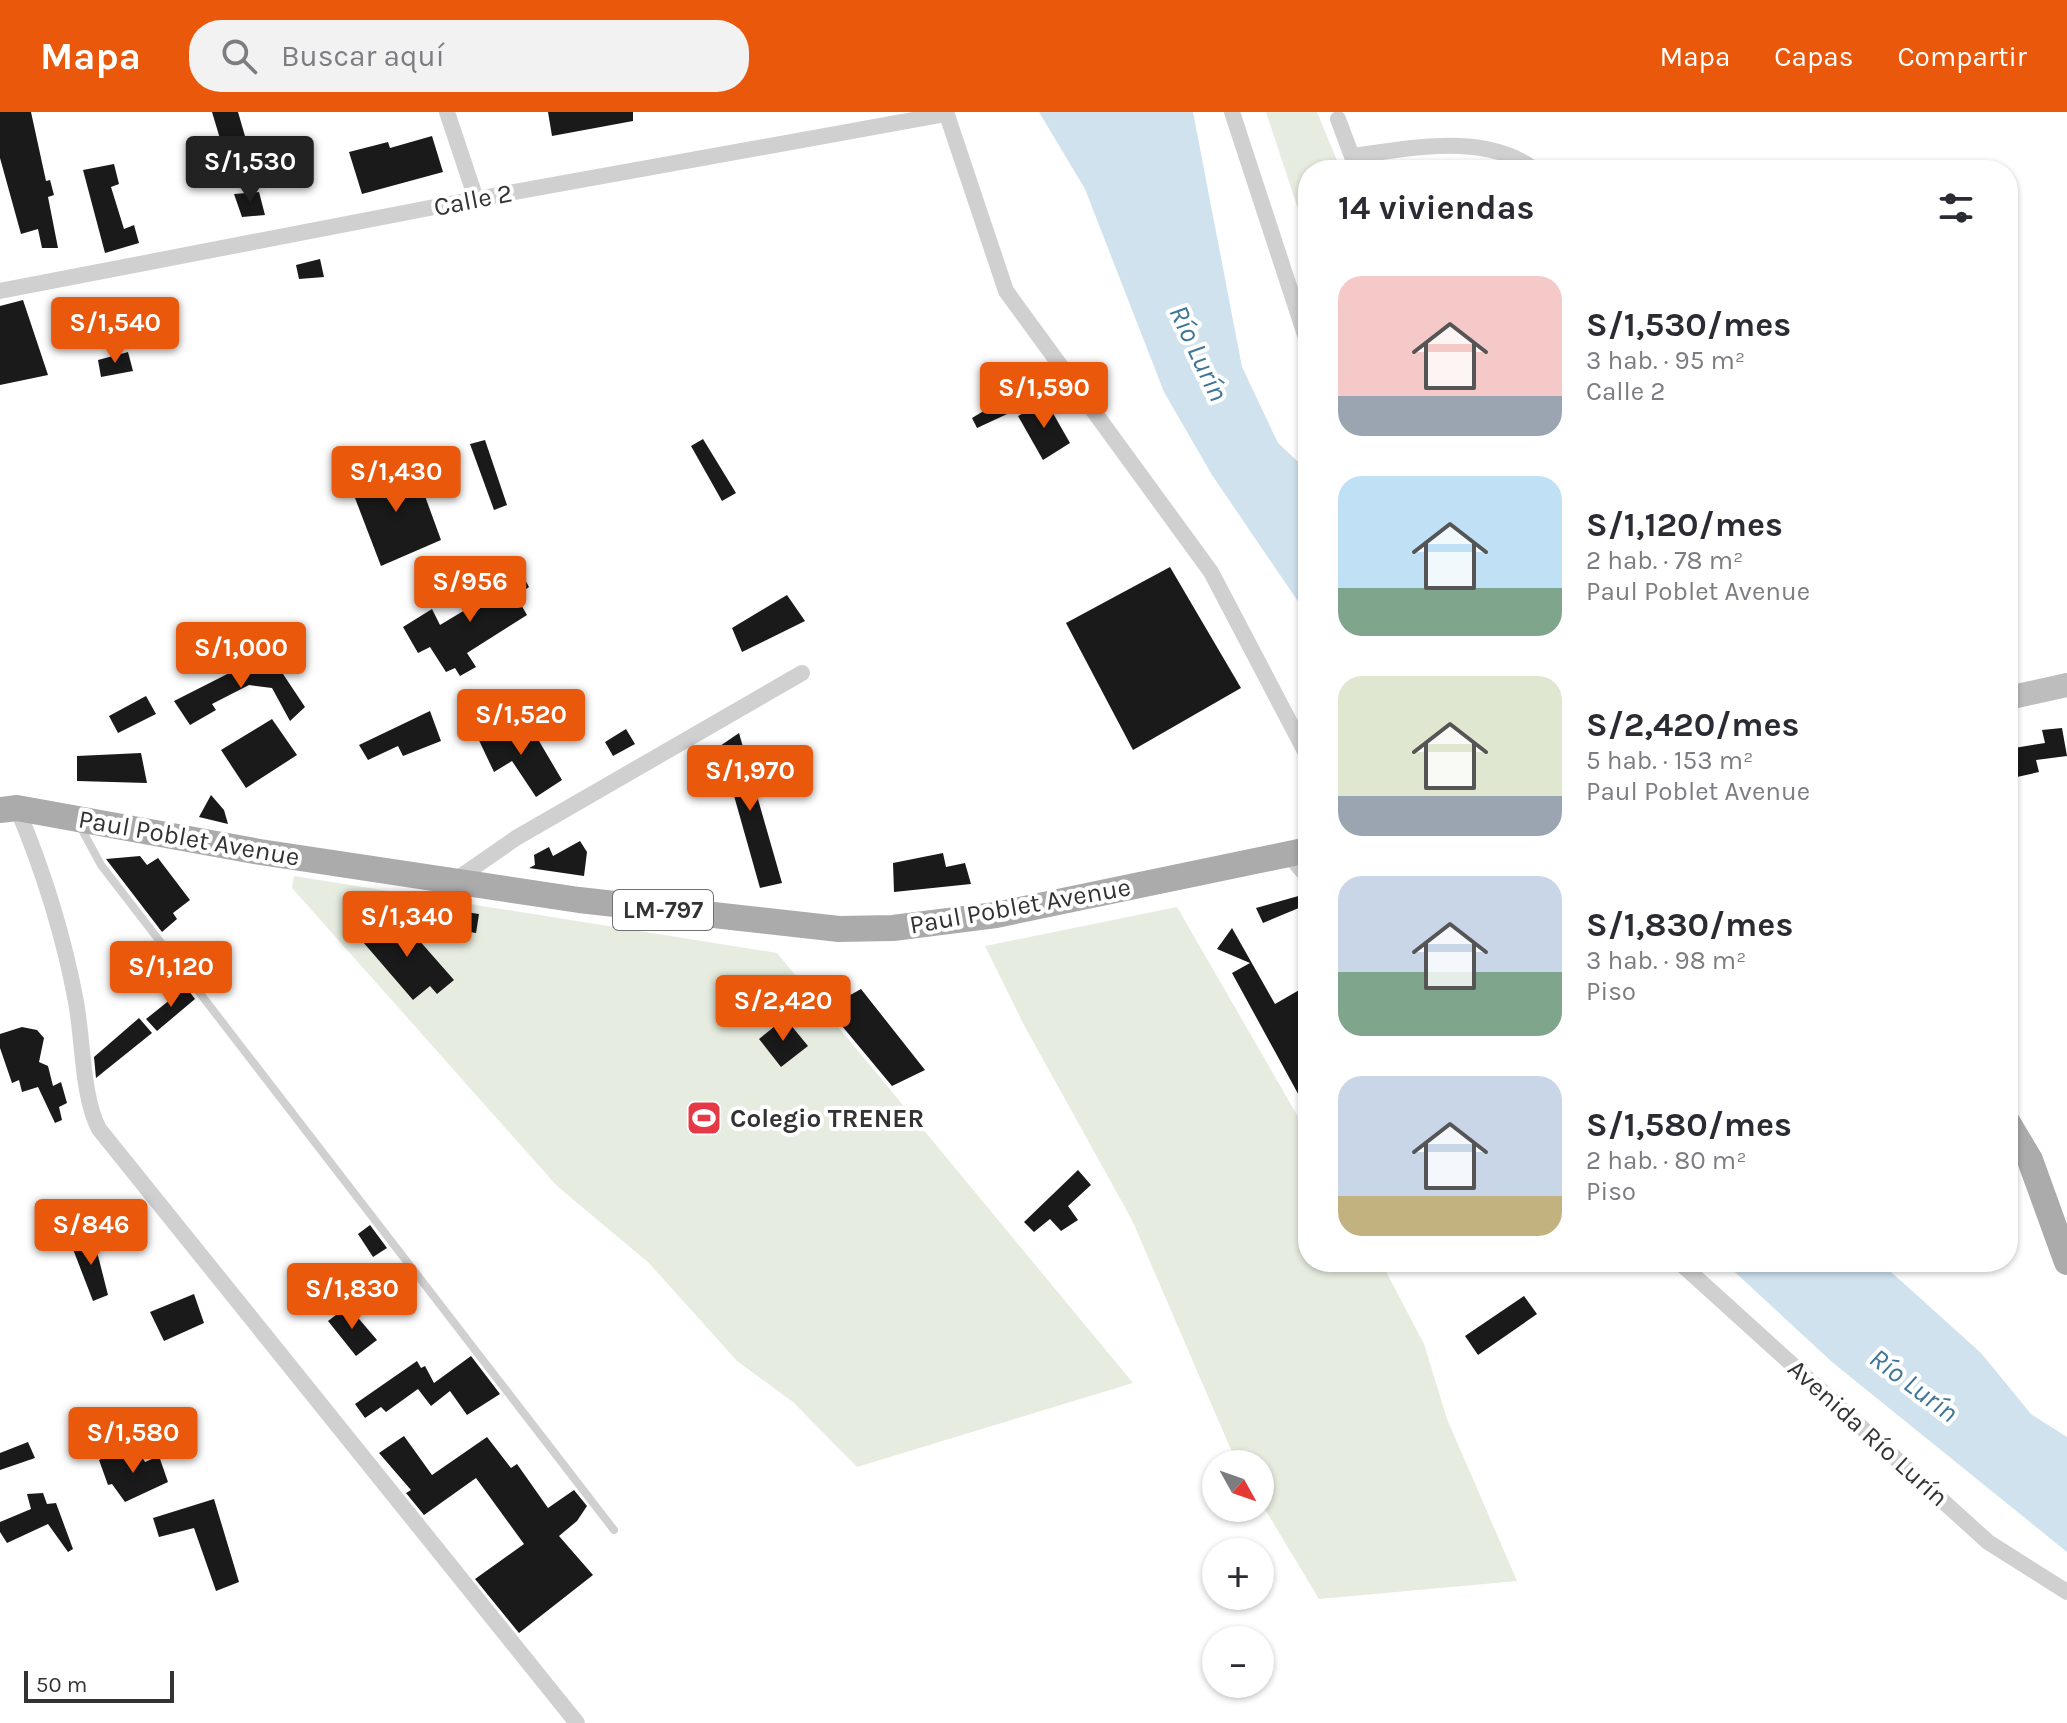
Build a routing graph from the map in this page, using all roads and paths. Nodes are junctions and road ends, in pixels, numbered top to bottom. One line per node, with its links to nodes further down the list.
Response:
1 (447, 112): 8 (street)
2 (1232, 112): 10 (street)
3 (946, 113): 8 (street, Calle 2); 14 (street)
4 (1338, 119): 5 (street)
5 (1353, 160)
6 (1368, 160): 7 (street)
7 (1513, 160)
8 (476, 199): 9 (street, Calle 2)
9 (0, 291)
10 (1298, 313)
11 (802, 673): 18 (street)
12 (2067, 685): 13 (main road)
13 (2018, 696)
14 (1298, 738)
15 (6, 805): 16 (main road, Paul Poblet Avenue / LM-797); 24 (street)
16 (76, 819): 18 (main road, Paul Poblet Avenue / LM-797); 22 (lane)
17 (1296, 852): 18 (main road, Paul Poblet Avenue / LM-797)
18 (454, 881)
19 (2018, 1140): 20 (main road)
20 (2067, 1262)
21 (1690, 1272): 23 (street, Avenida Río Lurín)
22 (614, 1530)
23 (2067, 1592)
24 (577, 1723)

